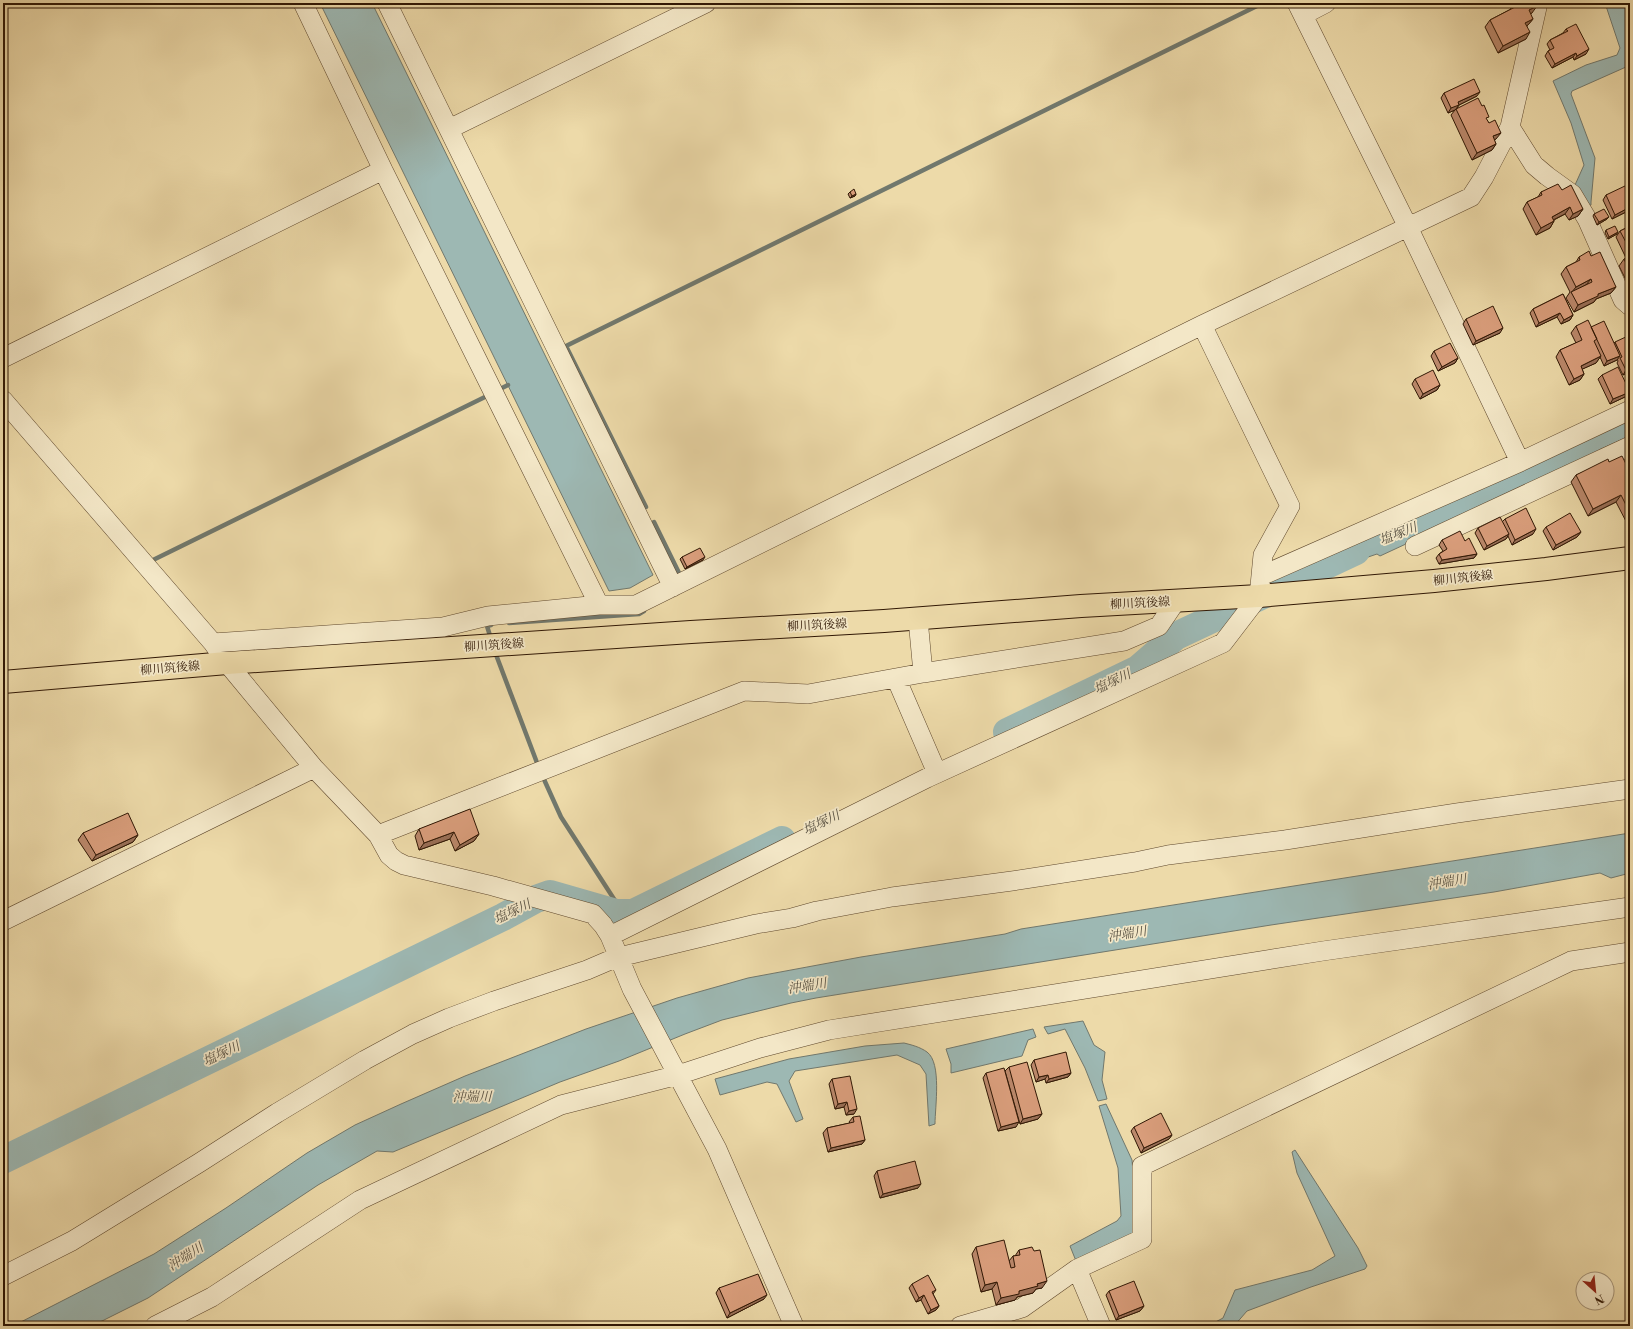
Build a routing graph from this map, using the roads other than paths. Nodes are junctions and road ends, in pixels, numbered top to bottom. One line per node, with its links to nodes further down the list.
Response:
1 (303, 3): 9 (street)
2 (387, 3): 8 (street)
3 (706, 3): 8 (street)
4 (1326, 3): 6 (street)
5 (1538, 3): 7 (street)
6 (1300, 9): 10 (street)
7 (1510, 127): 10 (street); 11 (street)
8 (449, 129): 21 (street)
9 (383, 170): 13 (street); 23 (street)
10 (1408, 227): 12 (street); 17 (street)
11 (1630, 306)
12 (1202, 325): 20 (street); 21 (street)
13 (3, 358)
14 (3, 400): 25 (street)
15 (1630, 410): 17 (street)
16 (1630, 446): 18 (street)
17 (1520, 462): 20 (street)
18 (1415, 546)
19 (1630, 558): 20 (main road, 柳川筑後線)
20 (1260, 586): 22 (main road, 柳川筑後線); 31 (street)
21 (673, 587): 23 (street)
22 (1176, 601): 24 (main road, 柳川筑後線); 27 (street)
23 (599, 605): 25 (street)
24 (918, 619): 26 (main road, 柳川筑後線); 27 (street)
25 (213, 643): 26 (street)
26 (227, 663): 29 (main road, 柳川筑後線); 30 (street)
27 (923, 673): 28 (street)
28 (896, 678): 31 (street); 33 (street)
29 (3, 682)
30 (314, 768): 33 (street); 35 (street)
31 (937, 773): 36 (street)
32 (1630, 789): 38 (street)
33 (378, 835): 36 (street)
34 (1630, 907): 39 (street)
35 (3, 921)
36 (610, 936): 38 (street)
37 (1630, 952): 40 (street)
38 (619, 957): 39 (street); 41 (street)
39 (673, 1067): 42 (street); 43 (street)
40 (1077, 1268): 44 (street); 45 (street)
41 (3, 1276)
42 (155, 1326)
43 (794, 1326)
44 (960, 1326)
45 (1101, 1326)

